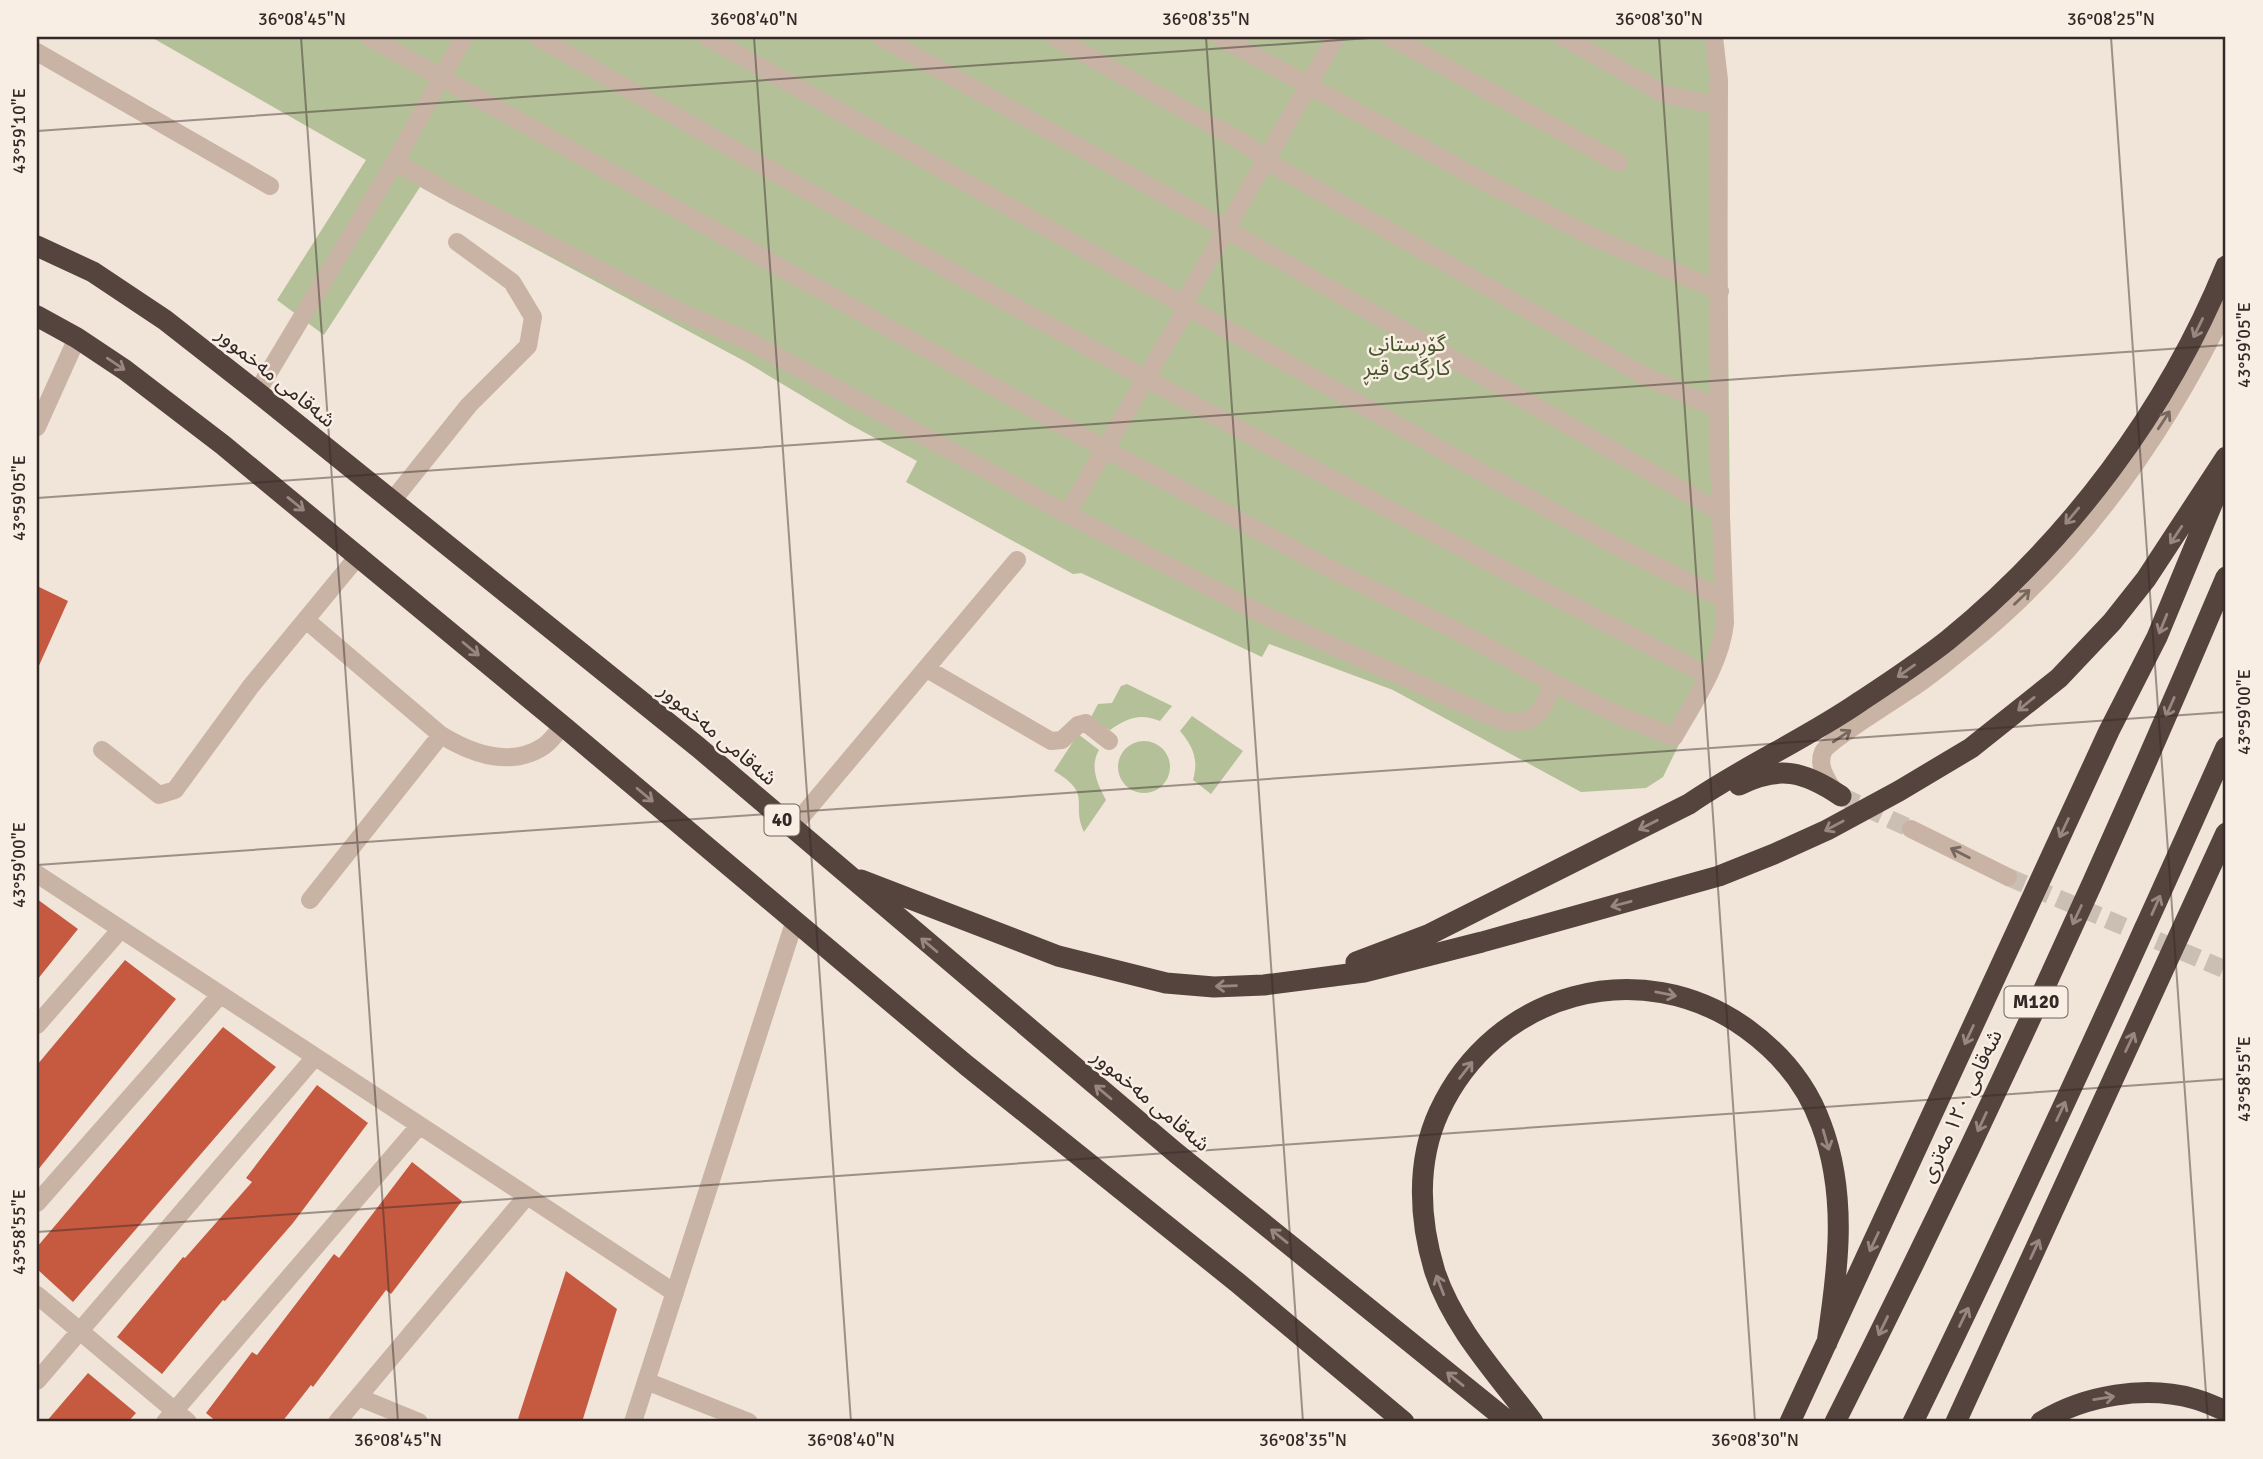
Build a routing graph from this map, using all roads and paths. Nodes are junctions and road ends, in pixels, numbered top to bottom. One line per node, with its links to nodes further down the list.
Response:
1 (369, 37): 13 (street)
2 (464, 37): 13 (street)
3 (538, 37): 29 (street)
4 (707, 37): 25 (street)
5 (881, 37): 20 (street)
6 (1054, 37): 16 (street)
7 (1220, 37): 14 (street)
8 (1336, 37): 14 (street)
9 (1391, 37): 18 (street)
10 (1563, 37): 15 (street)
11 (1714, 37): 15 (street)
12 (37, 52): 19 (street)
13 (441, 77): 17 (street); 33 (street)
14 (1308, 85): 16 (street); 24 (street)
15 (1719, 106): 24 (street)
16 (1266, 160): 20 (street); 31 (street)
17 (395, 162): 30 (street); 38 (street)
18 (1619, 163)
19 (270, 186)
20 (1226, 230): 25 (street); 37 (street)
21 (457, 242): 36 (street)
22 (37, 246): 30 (highway, شەقامی مەخموور / 40)
23 (2226, 266): 53 (highway, one-way to 53)
24 (1720, 291): 31 (street)
25 (1186, 304): 29 (street); 42 (street)
26 (2226, 308): 52 (street, one-way to 26)
27 (37, 316): 28 (highway)
28 (77, 338): 32 (street); 39 (highway, one-way to 39)
29 (1146, 378): 33 (street); 45 (street)
30 (257, 392): 36 (highway, شەقامی مەخموور / 40)
31 (1718, 408): 37 (street)
32 (37, 427)
33 (1105, 449): 38 (street); 46 (street)
34 (2226, 457): 63 (highway, one-way to 63)
35 (2226, 470): 73 (highway, one-way to 73)
36 (392, 501): 54 (highway, شەقامی مەخموور / 40)
37 (1720, 512): 42 (street)
38 (1067, 514): 46 (street)
39 (359, 555): 43 (street); 47 (highway, one-way to 47)
40 (1017, 559): 44 (street)
41 (2226, 577): 87 (highway, شەقامی ١٢٠ مەتری / M120, one-way to 87)
42 (1724, 599): 45 (street)
43 (306, 620): 48 (street); 51 (street)
44 (928, 669): 49 (street); 54 (street)
45 (1707, 675): 46 (street)
46 (1553, 683)
47 (563, 726): 48 (street); 61 (highway, one-way to 61)
48 (441, 735): 60 (street)
49 (1109, 741)
50 (2226, 747): 88 (highway, one-way to 50)
51 (102, 750)
52 (1837, 794): 53 (highway)
53 (1689, 804): 63 (highway, one-way to 63)
54 (792, 828): 58 (highway, شەقامی مەخموور / 40)
55 (1911, 829): 59 (street, one-way to 55)
56 (2226, 833): 89 (highway, one-way to 56)
57 (37, 874): 62 (street)
58 (844, 874): 63 (highway, one-way to 58); 84 (highway, شەقامی مەخموور / 40, one-way to 58)
59 (2008, 877)
60 (310, 900)
61 (795, 920): 70 (street); 83 (highway)
62 (121, 929): 64 (street); 65 (street)
63 (1294, 981)
64 (220, 995): 66 (street); 69 (street)
65 (37, 1025)
66 (315, 1057): 67 (street); 72 (street)
67 (419, 1126): 68 (street); 78 (street)
68 (526, 1197): 70 (street); 76 (street)
69 (37, 1203)
70 (675, 1293): 75 (street)
71 (37, 1295): 72 (street)
72 (80, 1331): 74 (street); 78 (street)
73 (1827, 1343): 85 (highway, one-way to 73); 86 (highway)
74 (37, 1381)
75 (646, 1381): 81 (street); 82 (street)
76 (358, 1396): 79 (street); 80 (street)
77 (2226, 1411): 90 (highway, one-way to 77)
78 (176, 1418)
79 (337, 1422)
80 (419, 1422)
81 (633, 1422)
82 (749, 1422)
83 (1404, 1422)
84 (1508, 1422)
85 (1533, 1422)
86 (1790, 1422)
87 (1835, 1422)
88 (1913, 1422)
89 (1956, 1422)
90 (2041, 1422)

